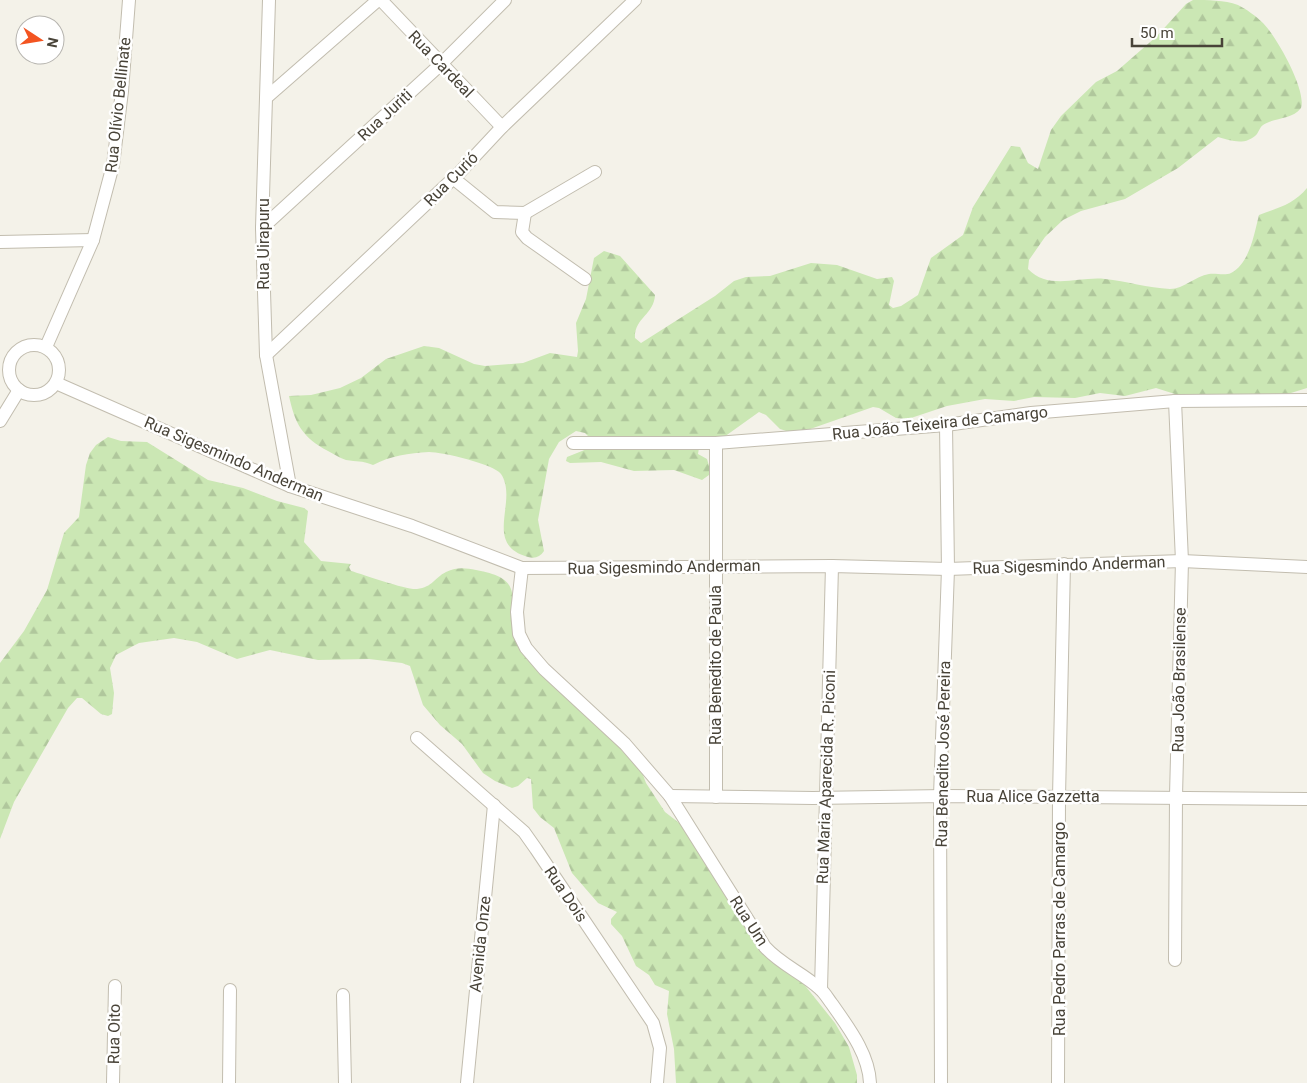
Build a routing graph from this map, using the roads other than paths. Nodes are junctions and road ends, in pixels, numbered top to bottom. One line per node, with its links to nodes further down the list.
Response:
1 (129, 0): 13 (street, Rua Olívio Bellinate)
2 (269, 0): 7 (street, Rua Uirapuru)
3 (379, 0): 6 (street, Rua Cardeal); 7 (street)
4 (506, 0): 6 (street, Rua Juriti)
5 (635, 0): 8 (street, Rua Curió)
6 (441, 64): 8 (street, Rua Cardeal); 12 (street, Rua Juriti)
7 (267, 97): 12 (street, Rua Uirapuru)
8 (502, 127): 10 (street, Rua Curió)
9 (595, 172): 11 (street)
10 (454, 178): 11 (street); 17 (street, Rua Curió)
11 (525, 213): 15 (street)
12 (262, 228): 17 (street, Rua Uirapuru)
13 (93, 240): 14 (street); 16 (street, Rua Olívio Bellinate)
14 (0, 242)
15 (586, 279)
16 (46, 347): 18 (street); 19 (street)
17 (266, 355): 27 (street, Rua Uirapuru)
18 (5, 360): 20 (street)
19 (56, 383): 20 (street); 27 (street, Rua Sigesmindo Anderman)
20 (19, 390): 23 (street)
21 (1307, 400): 22 (street, Rua João Teixeira de Camargo)
22 (1175, 401): 24 (street, Rua João Teixeira de Camargo); 28 (street, Rua João Brasilense)
23 (0, 421)
24 (946, 425): 26 (street, Rua João Teixeira de Camargo); 34 (street, Rua Benedito José Pereira)
25 (573, 443): 26 (street, Rua João Teixeira de Camargo)
26 (716, 443): 30 (street, Rua Benedito de Paula)
27 (290, 486): 33 (street, Rua Sigesmindo Anderman)
28 (1182, 561): 29 (street, Rua Sigesmindo Anderman); 32 (street, Rua Sigesmindo Anderman); 38 (street, Rua João Brasilense)
29 (1064, 564): 34 (street, Rua Sigesmindo Anderman); 40 (street, Rua Pedro Parras de Camargo)
30 (715, 566): 31 (street, Rua Sigesmindo Anderman); 33 (street, Rua Sigesmindo Anderman); 39 (street, Rua Benedito de Paula)
31 (832, 566): 34 (street, Rua Sigesmindo Anderman); 41 (street, Rua Maria Aparecida R. Piconi)
32 (1307, 567)
33 (522, 568): 36 (street, Rua Um)
34 (948, 569): 37 (street, Rua Benedito José Pereira)
35 (417, 738): 43 (street, Rua Dois)
36 (670, 796): 39 (street, Rua Alice Gazzetta); 46 (street, Rua Um)
37 (940, 796): 40 (street, Rua Alice Gazzetta); 41 (street, Rua Alice Gazzetta); 55 (street, Rua Benedito José Pereira)
38 (1176, 796): 40 (street, Rua Alice Gazzetta); 42 (street, Rua Alice Gazzetta); 44 (street, Rua João Brasilense)
39 (716, 797): 41 (street, Rua Alice Gazzetta)
40 (1059, 797): 56 (street, Rua Pedro Parras de Camargo)
41 (826, 798): 46 (street, Rua Maria Aparecida R. Piconi)
42 (1307, 798)
43 (494, 805): 52 (street, Avenida Onze); 53 (street, Rua Dois)
44 (1175, 960)
45 (115, 986): 49 (street, Rua Oito)
46 (821, 989): 54 (street, Rua Um)
47 (230, 990): 50 (street)
48 (343, 995): 51 (street)
49 (113, 1083)
50 (229, 1083)
51 (345, 1083)
52 (467, 1083)
53 (657, 1083)
54 (870, 1083)
55 (941, 1083)
56 (1058, 1083)

